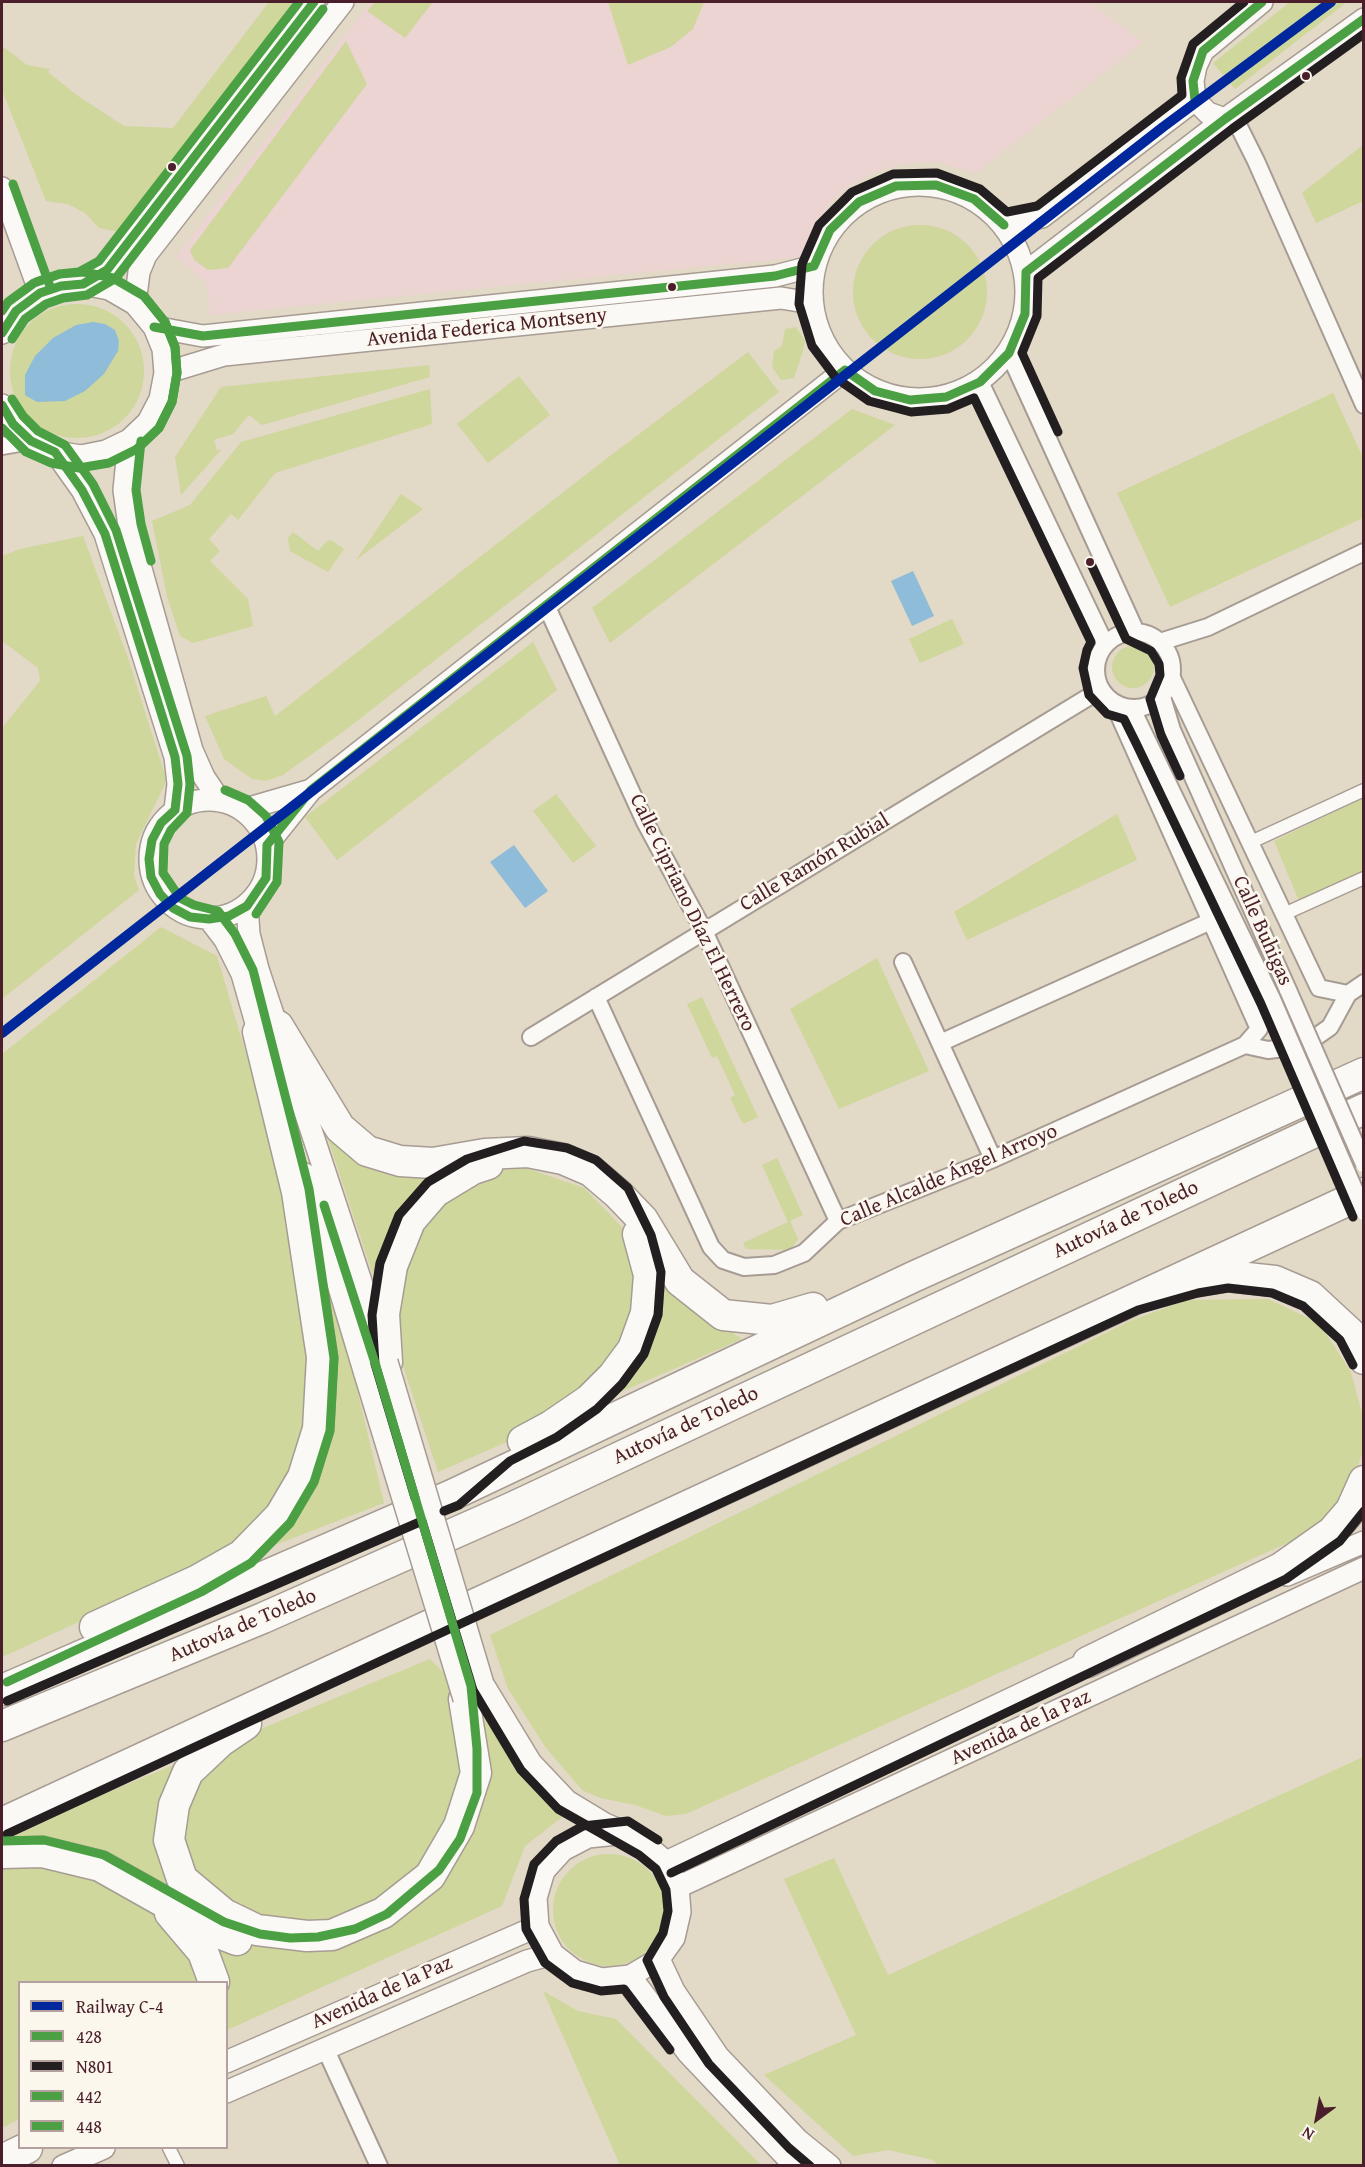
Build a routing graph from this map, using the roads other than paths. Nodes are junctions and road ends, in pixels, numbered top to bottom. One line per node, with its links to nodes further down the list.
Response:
1 (314, 2): 11 (street)
2 (343, 2): 14 (street)
3 (1262, 2): 5 (street)
4 (1364, 19): 6 (street)
5 (1196, 100): 6 (street); 8 (street)
6 (1229, 117): 10 (street); 22 (street)
7 (2, 188): 12 (street)
8 (1004, 225): 9 (street); 10 (street)
9 (814, 266): 13 (street); 15 (street, Avenida Federica Montseny)
10 (1026, 272): 17 (street)
11 (83, 284): 12 (street); 14 (street)
12 (40, 293): 16 (street)
13 (812, 303): 18 (street); 19 (street, Avenida Federica Montseny)
14 (135, 304): 15 (street)
15 (154, 327): 19 (street)
16 (2, 333)
17 (1009, 353): 20 (street); 30 (street)
18 (845, 370): 20 (street); 28 (street)
19 (165, 373): 23 (street)
20 (980, 382): 32 (street)
21 (2, 405): 24 (street)
22 (1364, 405)
23 (129, 440): 26 (street); 41 (street)
24 (32, 441): 25 (street); 26 (street)
25 (2, 446)
26 (56, 452): 42 (street)
27 (1364, 552): 29 (street)
28 (546, 605): 39 (street); 51 (street, Calle Cipriano Díaz El Herrero)
29 (1199, 630): 31 (street); 33 (street)
30 (1136, 632): 31 (street); 32 (street)
31 (1160, 642): 33 (street)
32 (1105, 644): 35 (street)
33 (1171, 660): 34 (street)
34 (1172, 678): 36 (street); 44 (street)
35 (1100, 690): 37 (street); 51 (street, Calle Ramón Rubial)
36 (1162, 697): 38 (street); 64 (street, Calle Buhigas, bridge)
37 (1114, 704): 38 (street); 50 (street)
38 (1132, 710): 67 (street, Calle Buhigas, bridge)
39 (311, 790): 43 (street); 45 (street)
40 (1364, 790): 44 (street)
41 (220, 801): 42 (street); 43 (street)
42 (175, 810): 49 (street)
43 (242, 810): 45 (street)
44 (1251, 842): 48 (street)
45 (267, 845): 47 (street)
46 (1364, 878): 48 (street)
47 (247, 906): 49 (street); 56 (street)
48 (1284, 914): 54 (street)
49 (209, 919): 56 (street)
50 (1211, 921): 58 (street); 59 (street)
51 (704, 931): 55 (street, Calle Ramón Rubial); 68 (street, Calle Cipriano Díaz El Herrero)
52 (903, 962): 58 (street)
53 (1364, 983): 54 (street)
54 (1348, 994): 59 (street)
55 (596, 997): 57 (street, Calle Ramón Rubial); 68 (street, Calle Alcalde Ángel Arroyo)
56 (268, 1029): 62 (highway); 72 (street); 78 (highway)
57 (531, 1036)
58 (940, 1043): 63 (street)
59 (1245, 1045): 63 (street, Calle Alcalde Ángel Arroyo)
60 (1364, 1073): 69 (highway, Autovía de Toledo)
61 (1364, 1109): 82 (highway, Autovía de Toledo)
62 (528, 1152): 66 (highway); 72 (highway)
63 (993, 1159): 68 (street, Calle Alcalde Ángel Arroyo)
64 (1364, 1164)
65 (1364, 1193): 70 (highway)
66 (618, 1194): 69 (highway); 74 (highway)
67 (1364, 1212)
68 (838, 1221)
69 (913, 1277): 74 (highway, Autovía de Toledo)
70 (1134, 1299): 71 (highway); 79 (highway)
71 (1364, 1359)
72 (376, 1368): 81 (street, bridge)
73 (1364, 1481): 77 (highway)
74 (452, 1495): 80 (highway, Autovía de Toledo)
75 (1364, 1542): 77 (street, Avenida de la Paz)
76 (1364, 1568): 88 (street, Avenida de la Paz)
77 (1088, 1662): 86 (street, Avenida de la Paz)
78 (2, 1671)
79 (308, 1681): 81 (highway); 83 (highway)
80 (2, 1690)
81 (473, 1691): 84 (street); 87 (highway)
82 (2, 1726)
83 (2, 1823)
84 (626, 1833): 86 (street); 89 (street)
85 (2, 1853): 87 (highway)
86 (666, 1862): 88 (street)
87 (133, 1883): 93 (highway)
88 (678, 1887): 91 (street)
89 (538, 1926): 90 (street); 95 (street, Avenida de la Paz)
90 (553, 1954): 92 (street); 94 (street)
91 (659, 1959): 92 (street); 106 (street)
92 (630, 1976): 105 (street)
93 (213, 1981)
94 (325, 2048): 96 (street); 104 (street)
95 (228, 2061)
96 (228, 2091)
97 (25, 2149): 101 (highway)
98 (30, 2149): 101 (street)
99 (102, 2149): 102 (street)
100 (170, 2149): 103 (street)
101 (2, 2161)
102 (63, 2166)
103 (178, 2166)
104 (380, 2166)
105 (795, 2166)
106 (830, 2166)

